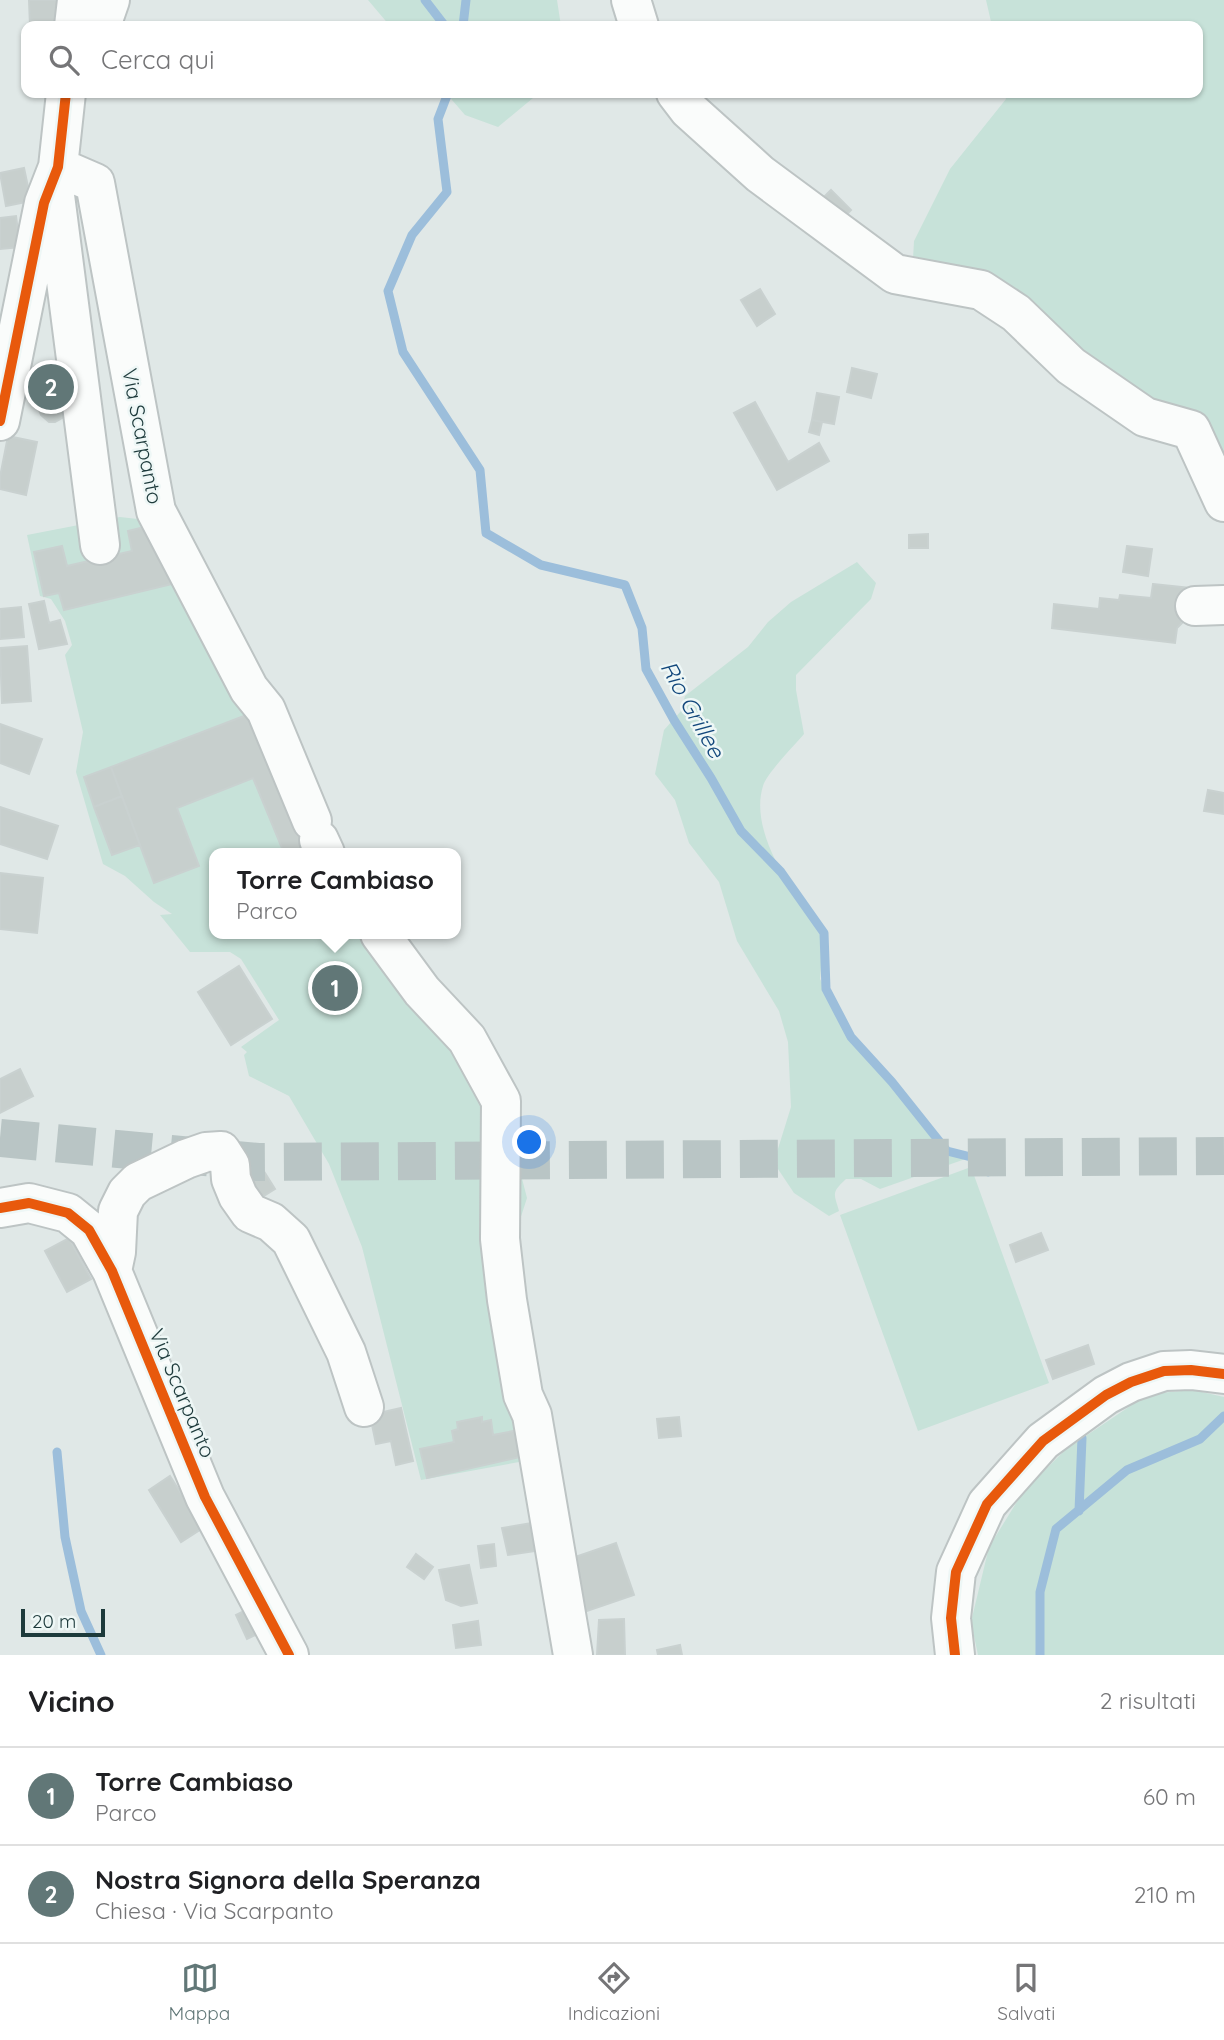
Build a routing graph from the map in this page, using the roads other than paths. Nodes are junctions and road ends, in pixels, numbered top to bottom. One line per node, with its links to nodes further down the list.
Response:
1 (78, 0): 4 (street)
2 (110, 0): 5 (street)
3 (631, 0): 6 (street)
4 (75, 21)
5 (103, 21)
6 (637, 21)
7 (68, 98): 9 (street)
8 (681, 98): 11 (street)
9 (56, 174): 10 (street); 12 (street); 13 (street, Via Scarpanto)
10 (0, 421)
11 (1224, 502)
12 (100, 545)
13 (319, 838)
14 (384, 939): 20 (street)
15 (0, 1208): 16 (street, Via Scarpanto)
16 (112, 1271): 18 (street); 19 (street, Via Scarpanto)
17 (1224, 1374): 21 (street)
18 (364, 1407)
19 (289, 1655)
20 (573, 1655)
21 (955, 1655)

